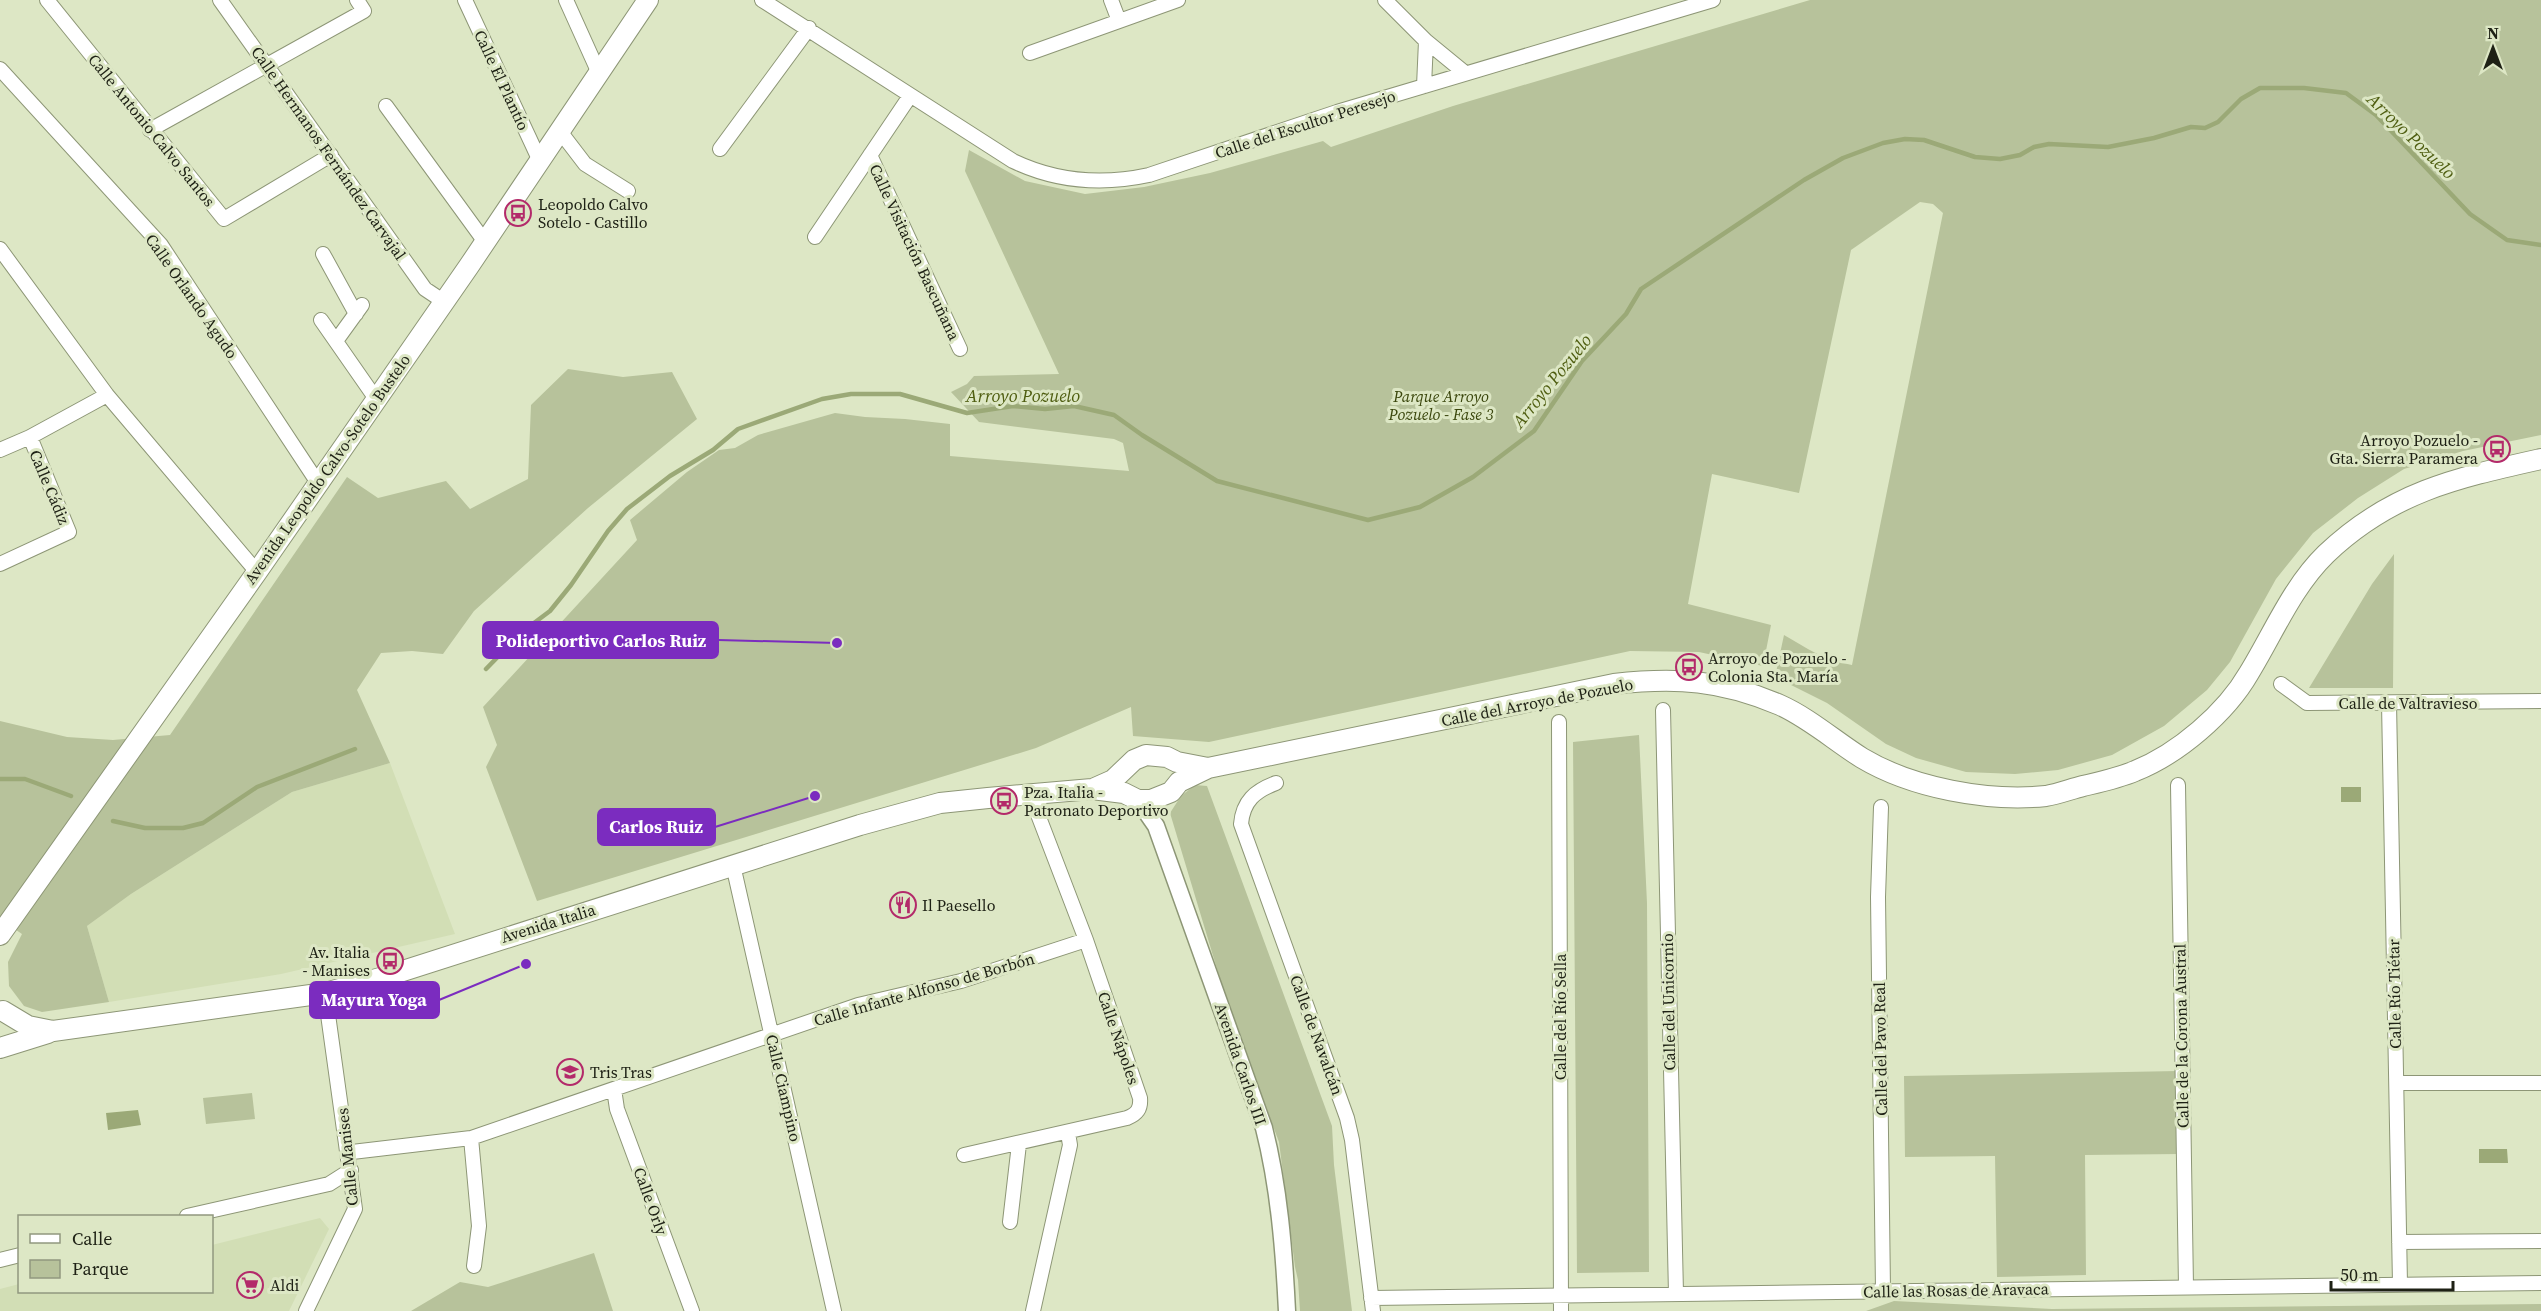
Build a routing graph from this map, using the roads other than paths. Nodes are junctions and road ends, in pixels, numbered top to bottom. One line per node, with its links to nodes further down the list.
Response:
1 (47, 0): 23 (street, Calle Antonio Calvo Santos)
2 (220, 0): 16 (street, Calle Hermanos Fernández Carvajal)
3 (465, 0): 28 (street, Calle El Plantío)
4 (566, 0): 18 (street)
5 (648, 0): 18 (main road, Avenida Leopoldo Calvo-Sotelo Bustelo)
6 (762, 0): 13 (street, Calle del Escultor Peresejo)
7 (1111, 0): 12 (street)
8 (1178, 0): 12 (street)
9 (1385, 0): 14 (street)
10 (1713, 0): 19 (street, Calle del Escultor Peresejo)
11 (361, 5): 16 (street)
12 (1119, 21): 15 (street)
13 (808, 28): 21 (street, Calle del Escultor Peresejo); 25 (street)
14 (1426, 40): 19 (street); 20 (street)
15 (1030, 53)
16 (268, 66): 23 (street); 26 (street, Calle Hermanos Fernández Carvajal)
17 (0, 69): 43 (street, Calle Orlando Agudo)
18 (598, 71): 24 (main road, Avenida Leopoldo Calvo-Sotelo Bustelo)
19 (1465, 73): 20 (street, Calle del Escultor Peresejo)
20 (1424, 86): 21 (street, Calle del Escultor Peresejo)
21 (910, 96): 27 (street)
22 (386, 106): 31 (street)
23 (150, 130): 26 (street, Calle Antonio Calvo Santos)
24 (558, 130): 28 (main road, Avenida Leopoldo Calvo-Sotelo Bustelo); 29 (street)
25 (720, 149)
26 (331, 154): 34 (street, Calle Hermanos Fernández Carvajal)
27 (870, 155): 30 (street); 37 (street, Calle Visitación Bascuñana)
28 (539, 159): 31 (main road, Avenida Leopoldo Calvo-Sotelo Bustelo)
29 (628, 190)
30 (815, 237)
31 (485, 242): 34 (main road, Avenida Leopoldo Calvo-Sotelo Bustelo)
32 (0, 249): 38 (street)
33 (323, 254): 36 (street)
34 (443, 301): 39 (main road, Avenida Leopoldo Calvo-Sotelo Bustelo)
35 (321, 320): 36 (street)
36 (336, 341): 39 (street)
37 (960, 349)
38 (107, 395): 40 (street); 45 (street)
39 (375, 399): 43 (main road, Avenida Leopoldo Calvo-Sotelo Bustelo)
40 (30, 437): 41 (street); 44 (street, Calle Cádiz)
41 (0, 450)
42 (2541, 459): 51 (main road, Calle del Arroyo de Pozuelo)
43 (318, 483): 45 (main road, Avenida Leopoldo Calvo-Sotelo Bustelo)
44 (0, 564)
45 (257, 572): 60 (main road, Avenida Leopoldo Calvo-Sotelo Bustelo)
46 (2281, 684): 48 (street, Calle de Valtravieso)
47 (2541, 701): 48 (street, Calle de Valtravieso)
48 (2389, 703): 68 (street, Calle Río Tiétar)
49 (1663, 710): 88 (street, Calle del Unicornio)
50 (1559, 722): 89 (street, Calle del Río Sella)
51 (1178, 772): 54 (main road); 55 (main road)
52 (1276, 783): 90 (street, Calle de Navalcán)
53 (2178, 785): 86 (street, Calle de la Corona Austral)
54 (1127, 789): 55 (main road); 56 (main road, Avenida Italia); 58 (street, Avenida Carlos III)
55 (1164, 796): 58 (street)
56 (1038, 803): 59 (main road, Avenida Italia); 61 (street, Calle Nápoles)
57 (1881, 807): 87 (street, Calle del Pavo Real)
58 (1156, 826): 91 (street, Avenida Carlos III)
59 (733, 865): 62 (main road, Avenida Italia); 65 (street, Calle Ciampino)
60 (0, 935)
61 (1086, 940): 65 (street, Calle Infante Alfonso de Borbón); 71 (street, Calle Nápoles)
62 (325, 993): 64 (main road, Avenida Italia); 74 (street, Calle Manises)
63 (2, 1008): 64 (main road, Avenida Italia); 66 (main road)
64 (53, 1031): 67 (main road)
65 (772, 1035): 70 (street, Calle Infante Alfonso de Borbón); 94 (street, Calle Ciampino)
66 (0, 1044)
67 (0, 1048)
68 (2397, 1083): 69 (street); 80 (street, Calle Río Tiétar)
69 (2541, 1083)
70 (614, 1089): 72 (street, Calle Infante Alfonso de Borbón); 93 (street, Calle Orly)
71 (1068, 1133): 73 (street, Calle Nápoles); 95 (street)
72 (471, 1138): 74 (street, Calle Infante Alfonso de Borbón); 83 (street)
73 (1019, 1144): 75 (street, Calle Nápoles); 78 (street)
74 (348, 1154): 76 (street, Calle Manises)
75 (964, 1155)
76 (351, 1170): 77 (street); 92 (street, Calle Manises)
77 (191, 1215)
78 (1010, 1222)
79 (2541, 1241): 80 (street)
80 (2399, 1242): 85 (street, Calle Río Tiétar)
81 (18, 1256): 82 (street)
82 (0, 1260)
83 (474, 1266)
84 (2541, 1283): 85 (street, Calle las Rosas de Aravaca)
85 (2400, 1284): 86 (street, Calle las Rosas de Aravaca)
86 (2186, 1287): 87 (street, Calle las Rosas de Aravaca)
87 (1882, 1291): 88 (street, Calle las Rosas de Aravaca)
88 (1676, 1294): 89 (street, Calle las Rosas de Aravaca)
89 (1561, 1296): 90 (street, Calle las Rosas de Aravaca); 96 (street, Calle del Río Sella)
90 (1372, 1305)
91 (1284, 1307)
92 (306, 1311)
93 (692, 1311)
94 (834, 1311)
95 (1033, 1311)
96 (1561, 1311)

